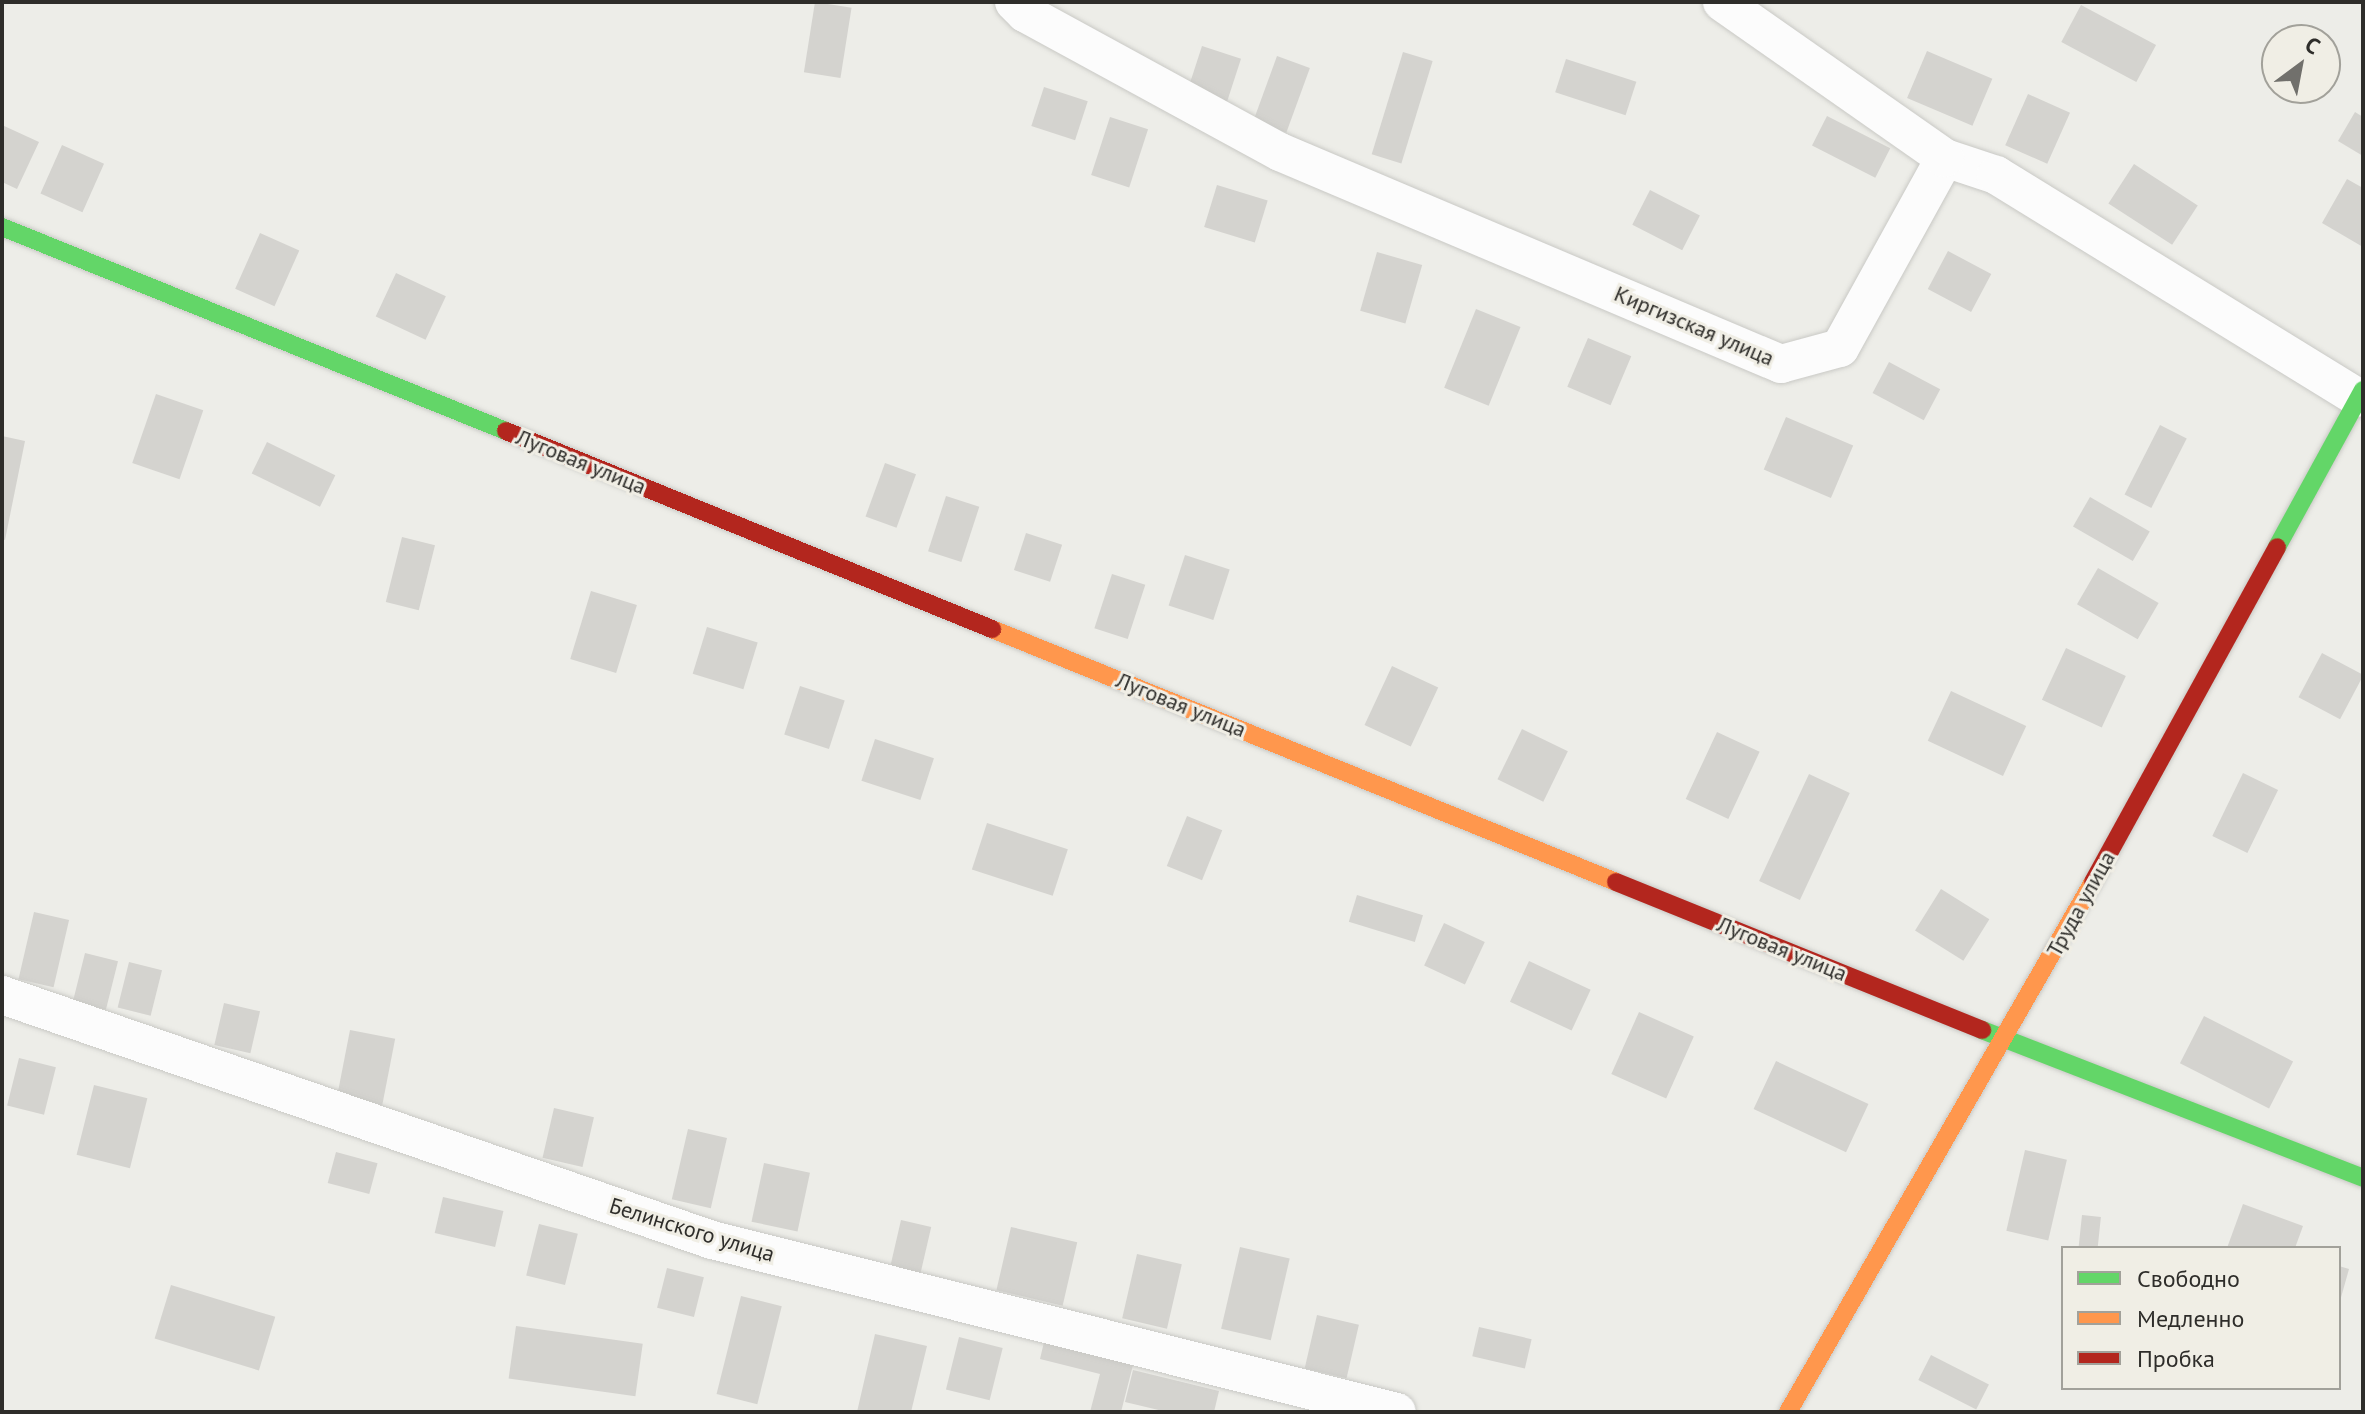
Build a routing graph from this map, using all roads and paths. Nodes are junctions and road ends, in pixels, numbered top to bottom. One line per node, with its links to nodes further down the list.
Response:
1 (1014, 2): 3 (street, Киргизская улица)
2 (1722, 2): 3 (street)
3 (1945, 158): 5 (street)
4 (2, 227): 7 (street, Луговая улица)
5 (2361, 394): 7 (street, Труда улица)
6 (2, 995): 9 (street, Белинского улица)
7 (2006, 1040): 8 (street, Луговая улица); 10 (street, Труда улица)
8 (2363, 1178)
9 (1397, 1412)
10 (1788, 1412)

